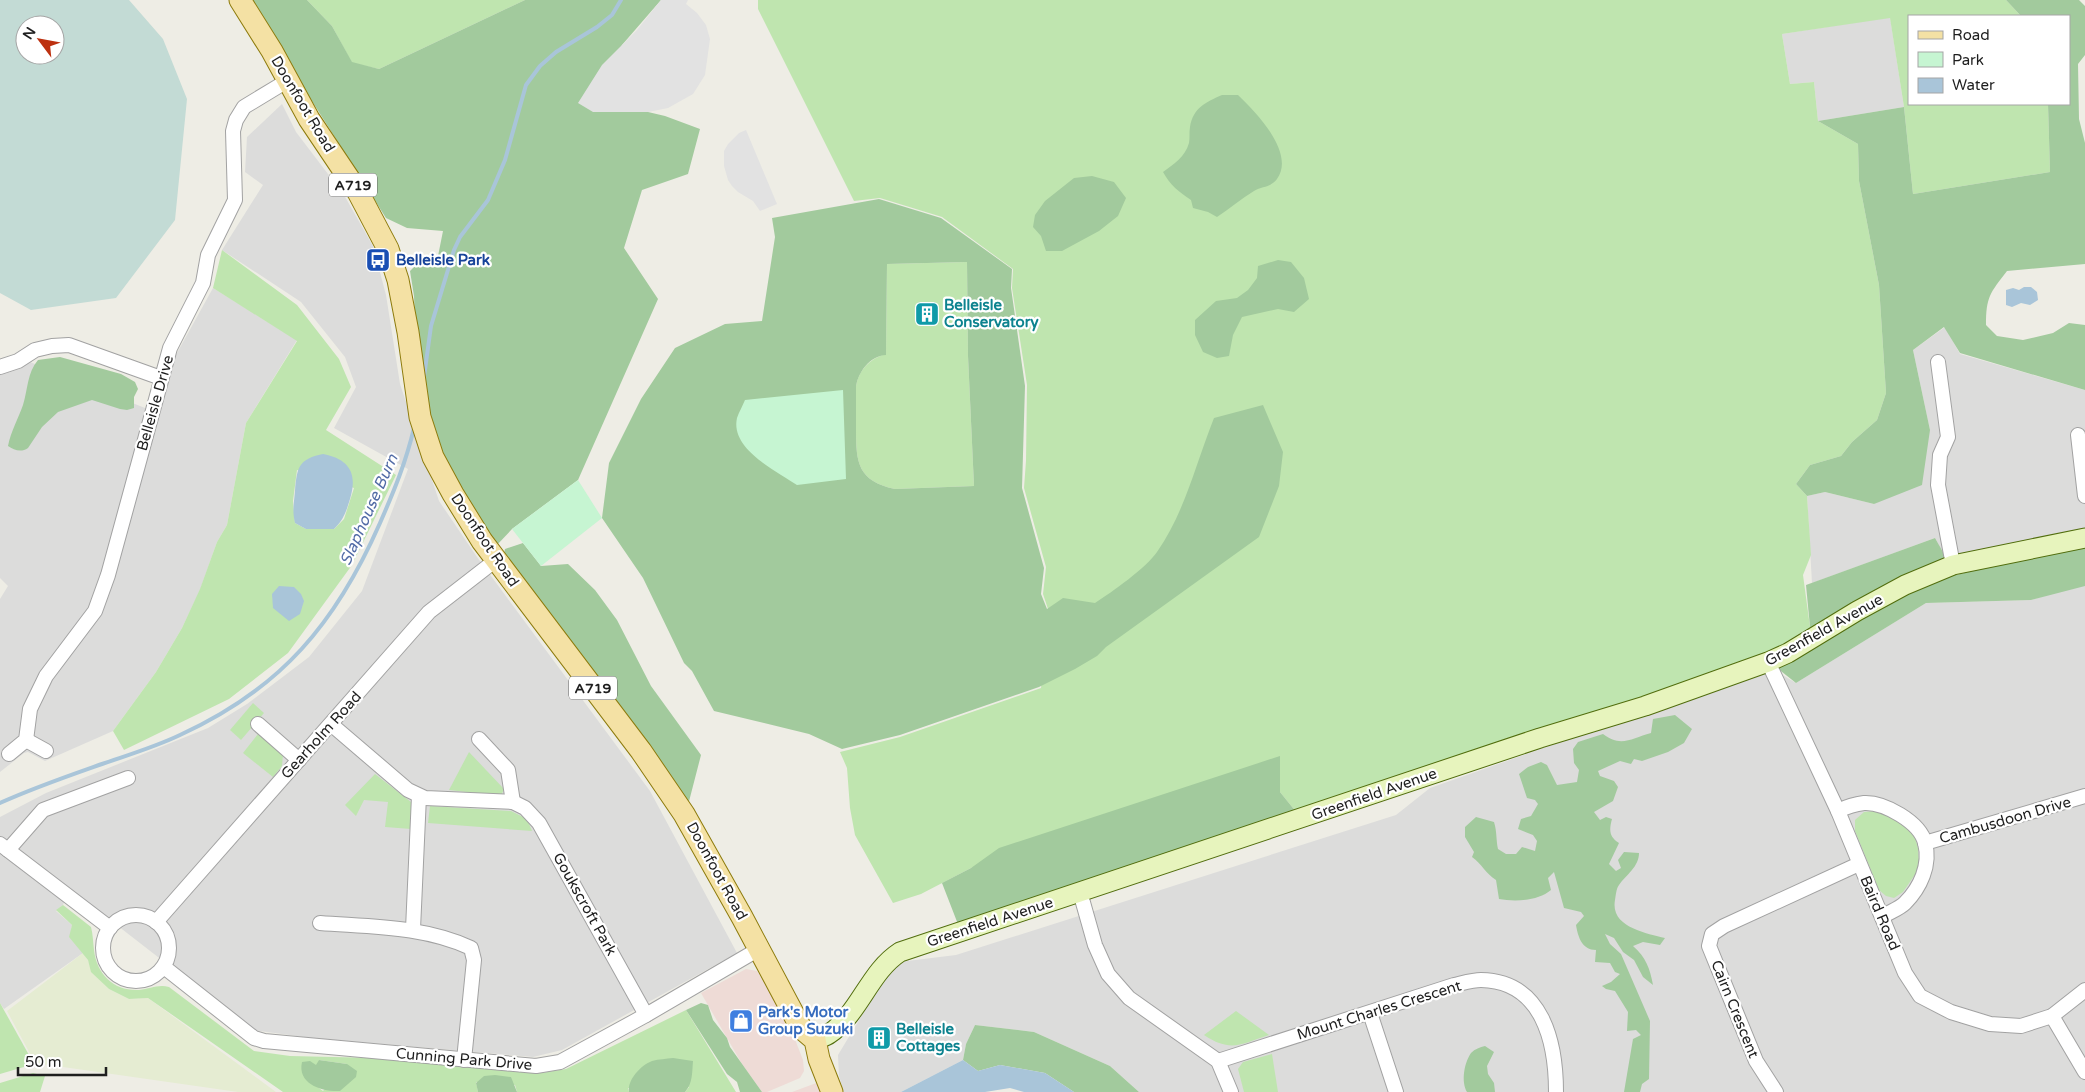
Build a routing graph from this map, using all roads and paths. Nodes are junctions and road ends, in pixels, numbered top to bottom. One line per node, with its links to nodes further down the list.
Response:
1 (240, 0): 2 (main road, Doonfoot Road / A719)
2 (287, 80): 5 (street, Belleisle Drive); 9 (main road, Doonfoot Road / A719)
3 (1938, 362): 10 (street)
4 (0, 367): 5 (street)
5 (161, 378): 15 (street, Belleisle Drive)
6 (2078, 435): 7 (street)
7 (2085, 496)
8 (2085, 538): 10 (street, Greenfield Avenue)
9 (496, 560): 13 (street, Gearholm Road); 33 (main road, Doonfoot Road / A719)
10 (1953, 565): 11 (street, Greenfield Avenue)
11 (1768, 662): 23 (street, Baird Road); 27 (street, Greenfield Avenue)
12 (258, 724): 18 (street)
13 (332, 725): 18 (street, Gearholm Road); 20 (street)
14 (479, 738): 22 (street)
15 (26, 740): 16 (street); 17 (street)
16 (46, 751)
17 (9, 754)
18 (300, 760): 29 (street, Gearholm Road)
19 (128, 778): 25 (street)
20 (420, 796): 22 (street); 32 (street)
21 (2085, 796): 24 (street, Cambusdoon Drive)
22 (514, 802): 37 (street, Goukscroft Park)
23 (1838, 811): 24 (street, Cambusdoon Drive); 26 (street, Baird Road)
24 (1925, 843): 28 (street, Cambusdoon Drive)
25 (4, 847): 31 (street)
26 (1859, 864): 28 (street, Baird Road); 47 (street, Cairn Crescent)
27 (1080, 892): 39 (street, Greenfield Avenue); 41 (street)
28 (1882, 917): 38 (street, Baird Road)
29 (156, 922): 31 (street); 34 (street)
30 (320, 923): 32 (street)
31 (110, 928): 34 (street)
32 (413, 929): 40 (street)
33 (759, 949): 37 (street, Cunning Park Drive); 39 (main road, Doonfoot Road / A719)
34 (164, 967): 40 (street, Cunning Park Drive)
35 (2085, 990): 38 (street, Baird Road)
36 (1370, 1013): 41 (street, Mount Charles Crescent); 45 (street); 46 (street, Mount Charles Crescent)
37 (646, 1015): 40 (street, Cunning Park Drive)
38 (2052, 1016): 42 (street)
39 (815, 1040): 43 (main road)
40 (464, 1060)
41 (1218, 1061): 44 (street)
42 (2085, 1072)
43 (832, 1092)
44 (1230, 1092)
45 (1396, 1092)
46 (1556, 1092)
47 (1776, 1092)

